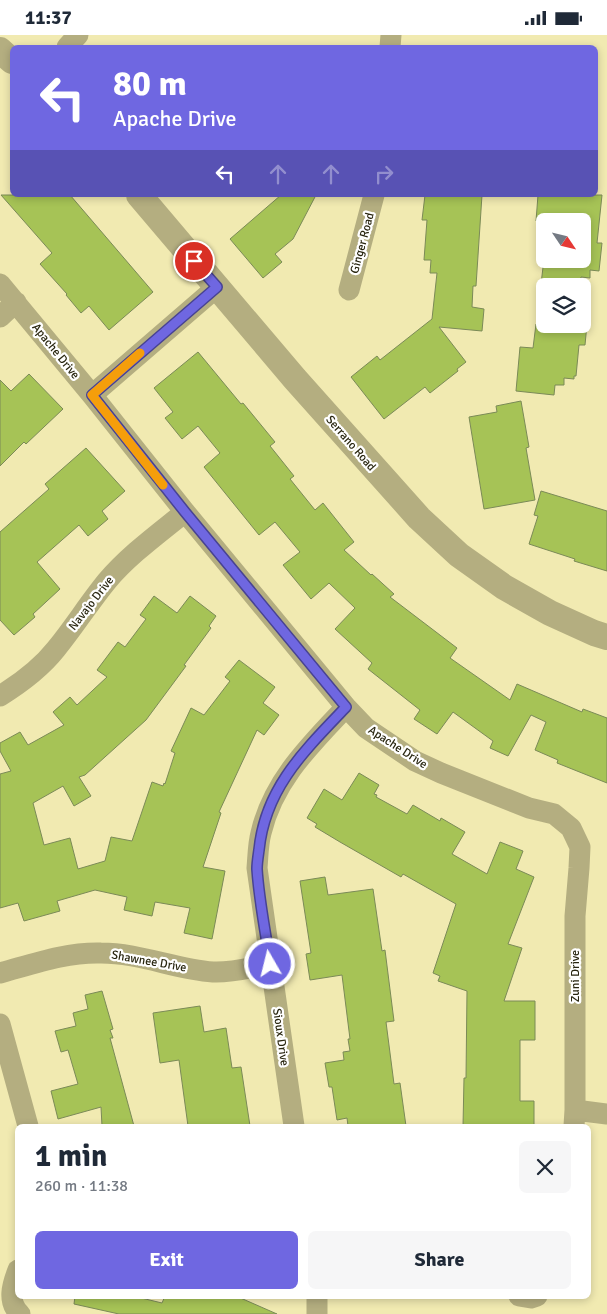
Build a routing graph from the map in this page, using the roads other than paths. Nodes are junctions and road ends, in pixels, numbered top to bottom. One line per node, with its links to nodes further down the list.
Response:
1 (78, 35): 2 (street)
2 (69, 45)
3 (0, 50): 4 (street)
4 (10, 59)
5 (141, 197): 8 (street, Serrano Road)
6 (373, 197): 9 (street, Ginger Road)
7 (0, 284): 10 (street, Apache Drive)
8 (217, 287): 12 (street); 14 (street, Serrano Road)
9 (349, 290)
10 (16, 302): 11 (street); 12 (street, Apache Drive)
11 (0, 317)
12 (92, 395): 13 (street, Apache Drive)
13 (185, 512): 15 (street, Navajo Drive); 16 (street, Apache Drive)
14 (607, 637)
15 (0, 696)
16 (346, 707): 17 (street, Apache Drive); 18 (street, Sioux Drive)
17 (570, 828): 22 (street, Zuni Drive)
18 (270, 964): 19 (street, Shawnee Drive); 24 (street, Sioux Drive)
19 (0, 973)
20 (0, 1024): 23 (street)
21 (607, 1114): 22 (street)
22 (574, 1118)
23 (27, 1124)
24 (294, 1124)
25 (15, 1281): 27 (street)
26 (317, 1299): 28 (street)
27 (20, 1314)
28 (317, 1314)

